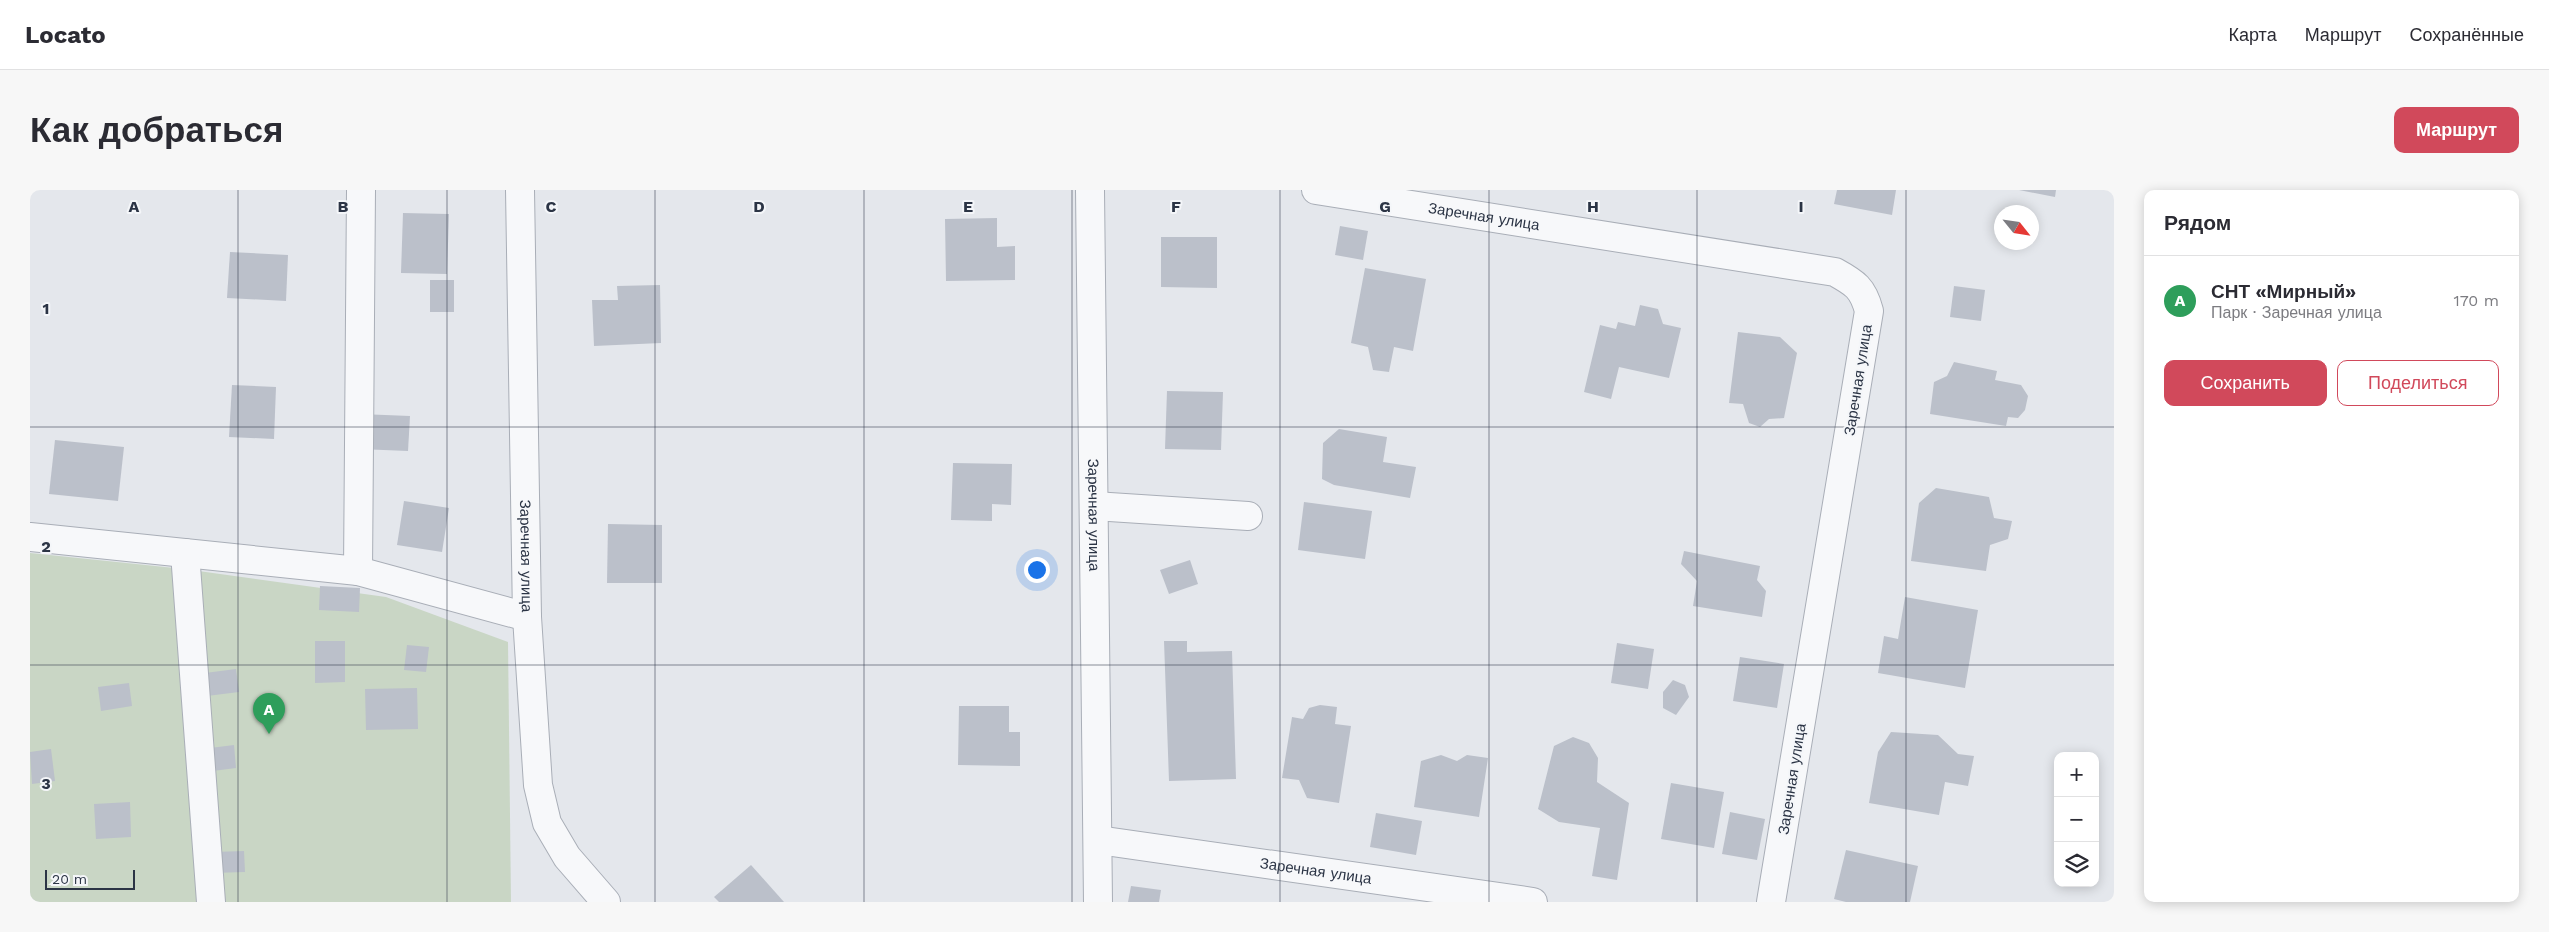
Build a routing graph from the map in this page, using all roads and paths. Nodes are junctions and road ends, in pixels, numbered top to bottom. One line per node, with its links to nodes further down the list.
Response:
1 (361, 190): 9 (street)
2 (520, 190): 10 (street, Заречная улица)
3 (1090, 190): 5 (street, Заречная улица)
4 (1316, 190): 16 (street, Заречная улица)
5 (1094, 506): 6 (street); 11 (street, Заречная улица)
6 (1248, 516)
7 (30, 537): 8 (street)
8 (185, 553): 9 (street); 12 (street)
9 (358, 571): 10 (street)
10 (527, 617): 13 (street, Заречная улица)
11 (1098, 840): 14 (street, Заречная улица); 15 (street, Заречная улица)
12 (211, 902)
13 (606, 902)
14 (1098, 902)
15 (1533, 902)
16 (1771, 902)

